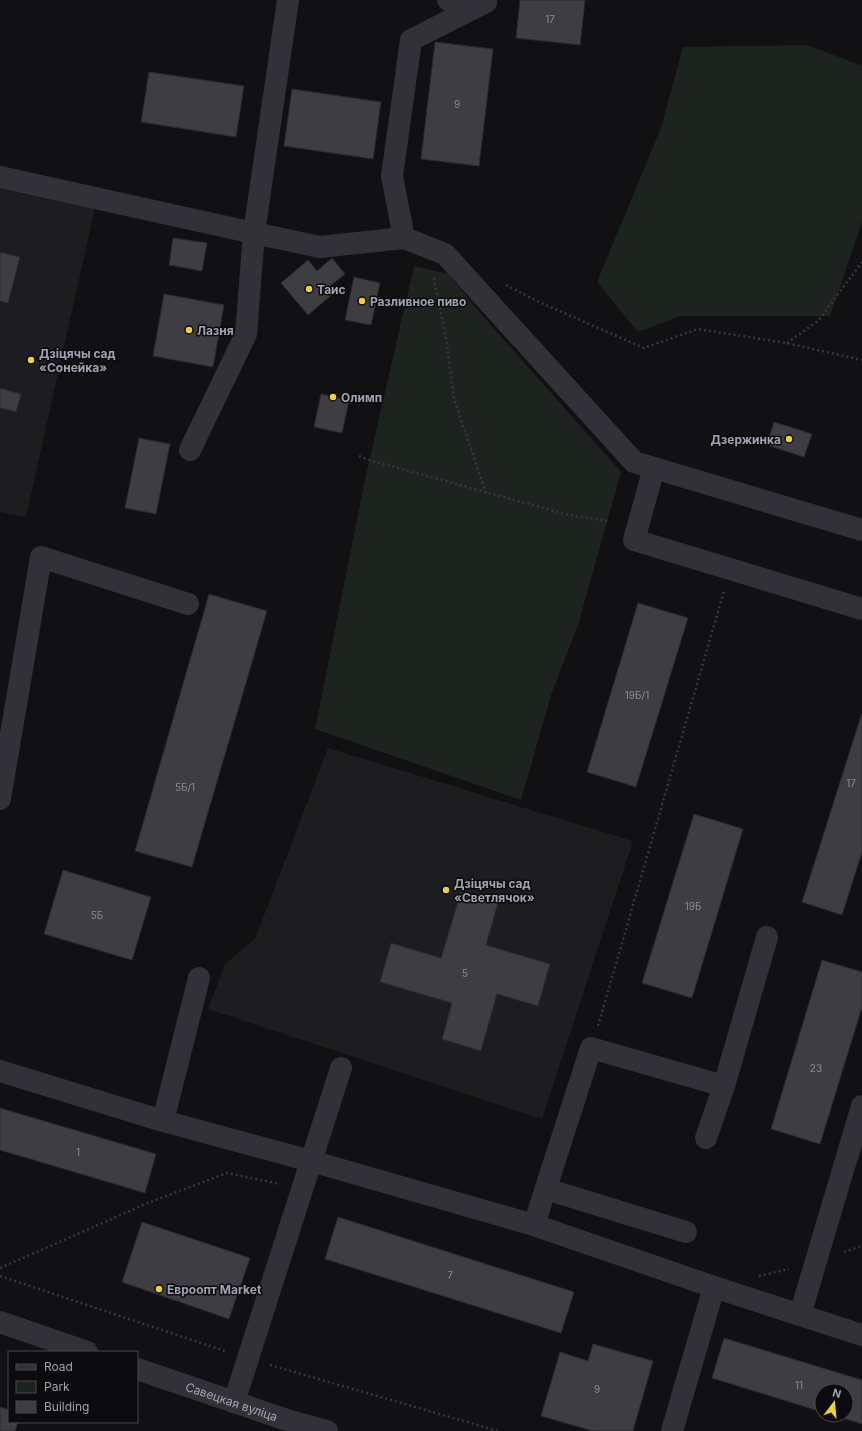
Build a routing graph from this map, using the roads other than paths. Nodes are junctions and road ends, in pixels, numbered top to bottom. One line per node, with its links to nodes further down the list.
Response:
1 (288, 0): 5 (street)
2 (448, 0): 3 (street)
3 (486, 1): 6 (street)
4 (0, 177): 5 (street)
5 (254, 233): 6 (street); 7 (street)
6 (404, 238): 8 (street)
7 (190, 450)
8 (654, 468): 9 (street); 11 (street)
9 (862, 530)
10 (188, 604): 12 (street)
11 (862, 609)
12 (0, 799)
13 (767, 937): 17 (street)
14 (199, 978): 19 (street)
15 (341, 1068): 21 (street)
16 (0, 1071): 19 (street)
17 (724, 1086): 20 (street); 22 (street)
18 (862, 1106): 26 (street)
19 (163, 1121): 21 (street)
20 (706, 1138)
21 (311, 1161): 23 (street); 31 (street)
22 (546, 1189): 23 (street); 24 (street)
23 (534, 1225): 25 (street)
24 (686, 1232)
25 (714, 1287): 26 (street); 34 (street)
26 (800, 1315): 28 (street)
27 (0, 1322): 29 (street)
28 (862, 1335)
29 (84, 1351)
30 (138, 1369): 31 (street, Савецкая вуліца)
31 (234, 1402): 32 (street, Савецкая вуліца)
32 (285, 1425): 33 (street, Савецкая вуліца)
33 (327, 1431)
34 (672, 1431)

